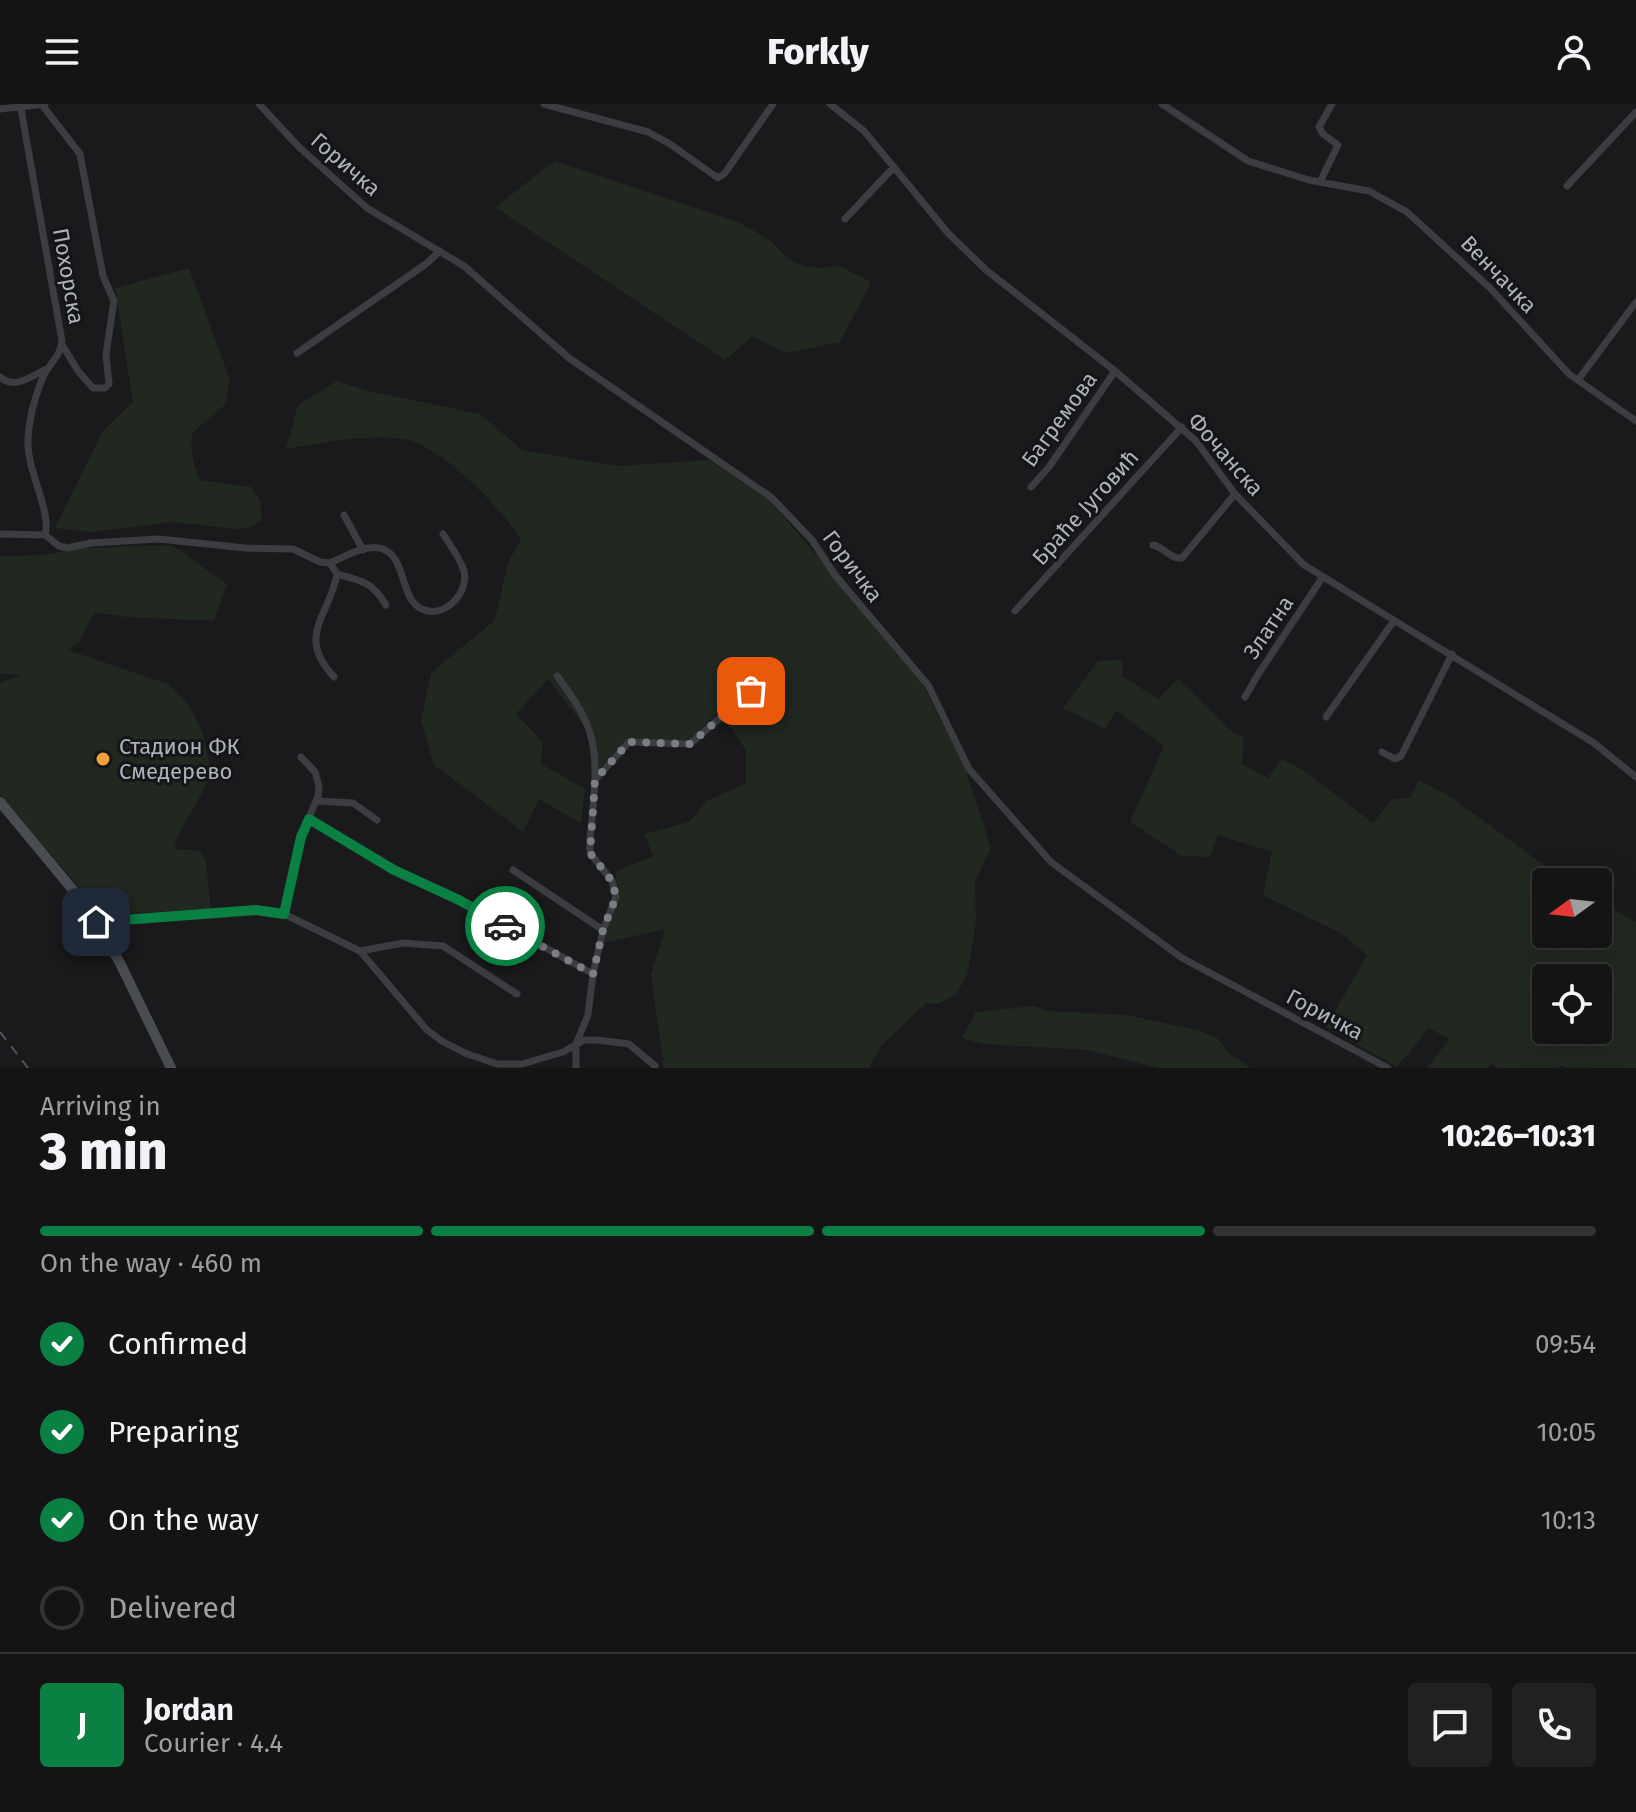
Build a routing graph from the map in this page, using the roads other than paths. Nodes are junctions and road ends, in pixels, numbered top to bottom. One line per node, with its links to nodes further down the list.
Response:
1 (259, 104): 15 (street, Горичка)
2 (544, 104): 3 (street)
3 (773, 104)
4 (830, 104): 11 (street, Фочанска)
5 (1162, 104): 12 (street, Венчачка)
6 (1332, 104): 12 (street)
7 (44, 105): 9 (street); 17 (street)
8 (0, 109): 9 (street)
9 (21, 109): 17 (street, Похорска)
10 (1636, 112): 13 (street)
11 (894, 167): 14 (street); 20 (street, Фочанска)
12 (1320, 182): 22 (street, Венчачка)
13 (1567, 186)
14 (845, 219)
15 (440, 251): 18 (street); 65 (street, Горичка)
16 (1636, 302): 22 (street)
17 (63, 346): 19 (street, Похорска)
18 (297, 353)
19 (47, 369): 21 (street); 31 (street, Похорска)
20 (1115, 371): 25 (street, Фочанска); 26 (street, Багремова)
21 (0, 377)
22 (1578, 380): 24 (street, Венчачка)
23 (1636, 409): 24 (street)
24 (1633, 419)
25 (1182, 427): 27 (street, Фочанска); 38 (street, Браће Југовић)
26 (1031, 487)
27 (1235, 494): 32 (street); 36 (street, Фочанска)
28 (344, 515): 33 (street)
29 (0, 534): 31 (street)
30 (443, 534): 33 (street)
31 (45, 535): 34 (street)
32 (1153, 545)
33 (363, 550): 34 (street)
34 (330, 563): 35 (street)
35 (337, 574): 37 (street); 42 (street)
36 (1322, 578): 39 (street, Фочанска); 44 (street, Златна)
37 (386, 605)
38 (1015, 611)
39 (1393, 622): 40 (street, Фочанска); 45 (street)
40 (1452, 654): 46 (street); 48 (street, Фочанска)
41 (557, 676): 49 (street)
42 (334, 677)
43 (751, 691): 49 (street)
44 (1245, 697)
45 (1326, 717)
46 (1382, 752)
47 (301, 757): 50 (street)
48 (1636, 777)
49 (595, 780): 57 (street)
50 (318, 801): 52 (street); 53 (street)
51 (0, 802): 56 (main road)
52 (309, 819): 55 (street); 59 (street)
53 (377, 820)
54 (513, 870): 57 (street)
55 (284, 914): 56 (street); 58 (street)
56 (96, 922): 63 (main road)
57 (603, 930): 59 (street)
58 (360, 951): 60 (street); 61 (street)
59 (593, 974): 61 (street)
60 (517, 994)
61 (576, 1044): 62 (street); 64 (street)
62 (655, 1066)
63 (171, 1068)
64 (576, 1068)
65 (1388, 1068)

